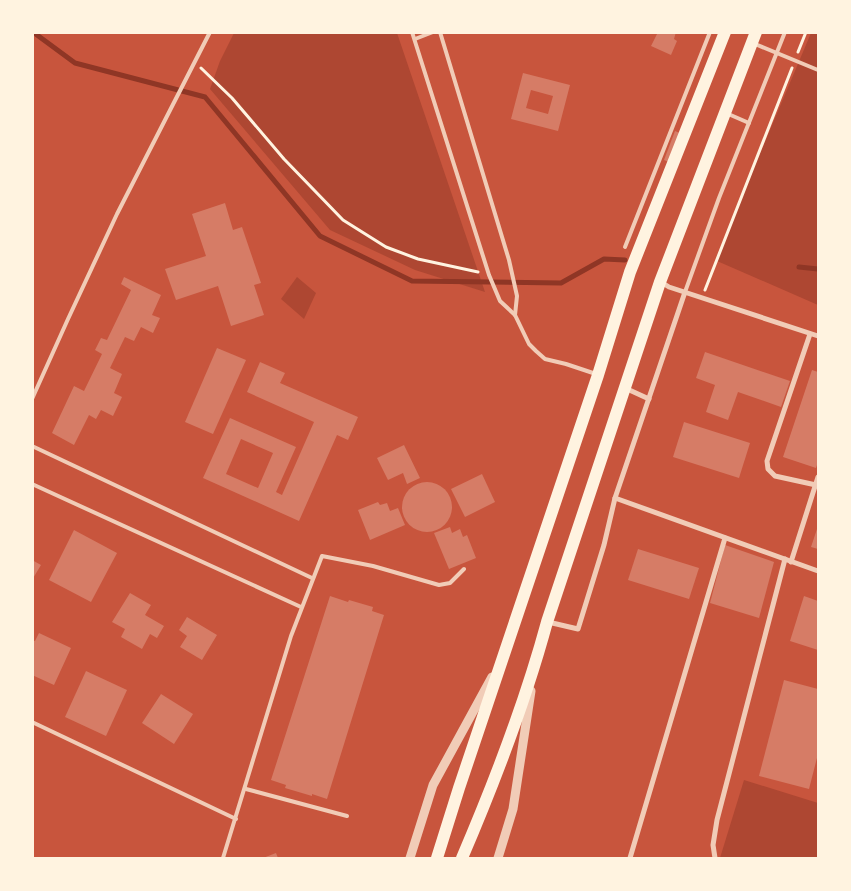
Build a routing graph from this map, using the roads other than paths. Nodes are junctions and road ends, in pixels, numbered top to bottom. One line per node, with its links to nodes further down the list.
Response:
1 (210, 32): 25 (lane)
2 (412, 32): 9 (lane)
3 (433, 32): 9 (lane)
4 (440, 32): 19 (lane)
5 (710, 32): 12 (lane)
6 (725, 32): 13 (main road)
7 (785, 32): 10 (lane)
8 (754, 38): 10 (lane); 14 (main road)
9 (415, 39): 19 (lane)
10 (777, 53): 11 (lane); 15 (lane)
11 (818, 70)
12 (685, 95): 13 (lane); 16 (lane)
13 (695, 109): 22 (main road)
14 (726, 113): 15 (lane); 17 (main road)
15 (749, 123): 18 (lane)
16 (625, 247)
17 (660, 282): 18 (street); 23 (main road)
18 (685, 292): 20 (street); 24 (street)
19 (515, 314): 22 (lane)
20 (810, 334): 21 (street); 29 (street)
21 (818, 336)
22 (598, 375): 39 (main road)
23 (625, 388): 24 (street); 38 (main road)
24 (649, 399): 30 (street)
25 (32, 400)
26 (32, 446): 36 (lane)
27 (818, 477): 29 (street)
28 (32, 484): 37 (lane)
29 (816, 485): 33 (street)
30 (615, 498): 31 (street); 38 (street)
31 (725, 538): 32 (street); 50 (street)
32 (784, 560): 33 (street); 51 (street)
33 (791, 562): 35 (street)
34 (464, 568): 36 (lane)
35 (818, 571)
36 (312, 578): 37 (lane)
37 (301, 607): 42 (lane)
38 (547, 622): 40 (main road)
39 (505, 654): 46 (street); 47 (main road)
40 (534, 668): 48 (main road); 49 (street)
41 (32, 722): 44 (lane)
42 (246, 789): 43 (lane); 44 (lane)
43 (347, 816)
44 (236, 819): 45 (lane)
45 (223, 858)
46 (410, 858)
47 (437, 858)
48 (462, 858)
49 (498, 858)
50 (630, 858)
51 (715, 858)

